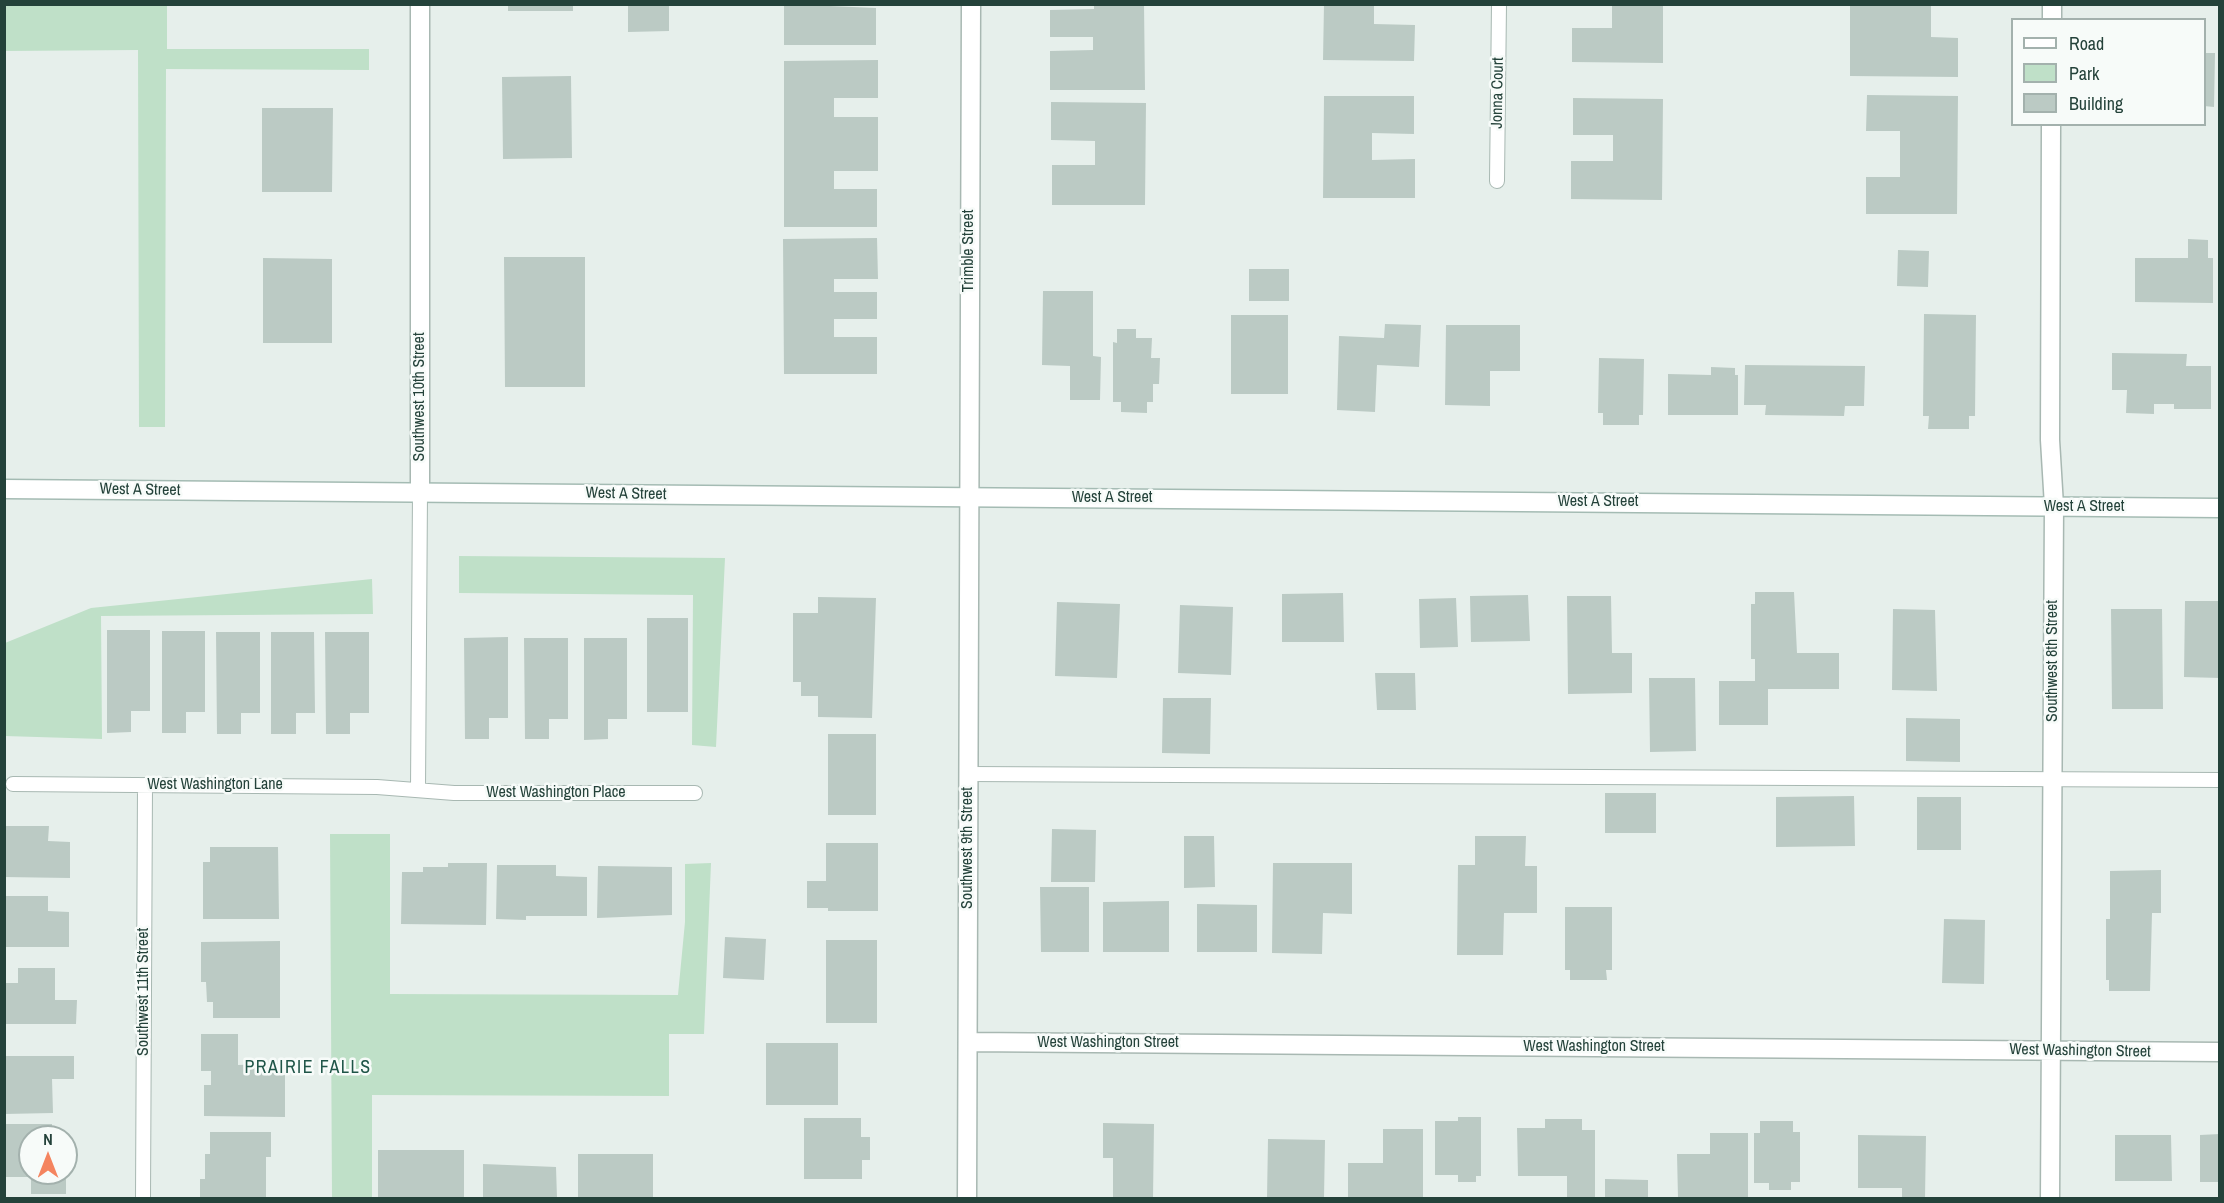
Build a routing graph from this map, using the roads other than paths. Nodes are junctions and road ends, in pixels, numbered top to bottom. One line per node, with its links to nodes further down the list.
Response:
1 (420, 4): 7 (street, Southwest 10th Street)
2 (971, 4): 8 (street, Trimble Street)
3 (1499, 4): 5 (lane, Jonna Court)
4 (2051, 126): 9 (street, Southwest 8th Street)
5 (1497, 181)
6 (4, 489): 7 (street, West A Street)
7 (420, 492): 8 (street, West A Street); 16 (lane, Southwest 10th Street)
8 (969, 497): 9 (street, West A Street); 11 (street, Southwest 9th Street)
9 (2054, 506): 10 (street, West A Street); 12 (street, Southwest 8th Street)
10 (2220, 508)
11 (969, 774): 12 (lane); 18 (street, Southwest 9th Street)
12 (2052, 779): 13 (lane); 19 (street, Southwest 8th Street)
13 (2220, 780)
14 (13, 784): 15 (lane, West Washington Lane)
15 (145, 785): 16 (lane, West Washington Lane); 21 (lane, Southwest 11th Street)
16 (418, 789): 17 (lane, West Washington Place)
17 (695, 792)
18 (968, 1042): 19 (street, West Washington Street); 22 (street, Southwest 9th Street)
19 (2050, 1051): 20 (street, West Washington Street); 23 (street, Southwest 8th Street)
20 (2220, 1052)
21 (143, 1198)
22 (967, 1198)
23 (2050, 1198)

